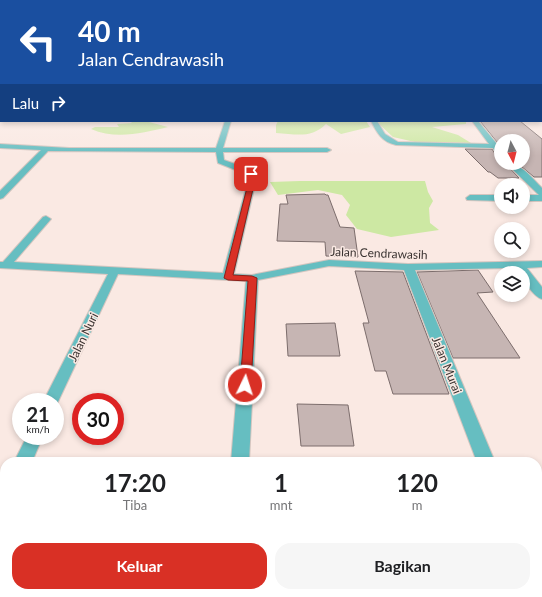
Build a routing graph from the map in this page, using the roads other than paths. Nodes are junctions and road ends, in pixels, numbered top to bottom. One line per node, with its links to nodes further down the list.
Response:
1 (228, 122): 7 (street)
2 (374, 122): 5 (street)
3 (476, 122): 5 (street)
4 (0, 146): 6 (street)
5 (494, 146)
6 (46, 149): 7 (street); 11 (street)
7 (219, 150): 8 (street); 22 (street)
8 (327, 150)
9 (519, 170): 10 (street)
10 (542, 193)
11 (0, 196)
12 (470, 198): 13 (street)
13 (494, 198)
14 (530, 198): 15 (street)
15 (542, 198)
16 (46, 218): 18 (street)
17 (542, 264): 19 (street, Jalan Cendrawasih)
18 (3, 265): 21 (street, Jalan Cendrawasih)
19 (519, 265): 20 (street, Jalan Cendrawasih); 24 (street)
20 (408, 267): 23 (street, Jalan Cendrawasih); 29 (street, Jalan Murai)
21 (114, 272): 22 (street, Jalan Cendrawasih); 25 (street, Jalan Nuri)
22 (228, 278): 23 (street, Jalan Cendrawasih)
23 (252, 278): 28 (street)
24 (542, 295)
25 (55, 393)
26 (31, 445): 27 (street)
27 (25, 457)
28 (240, 457)
29 (484, 457)

